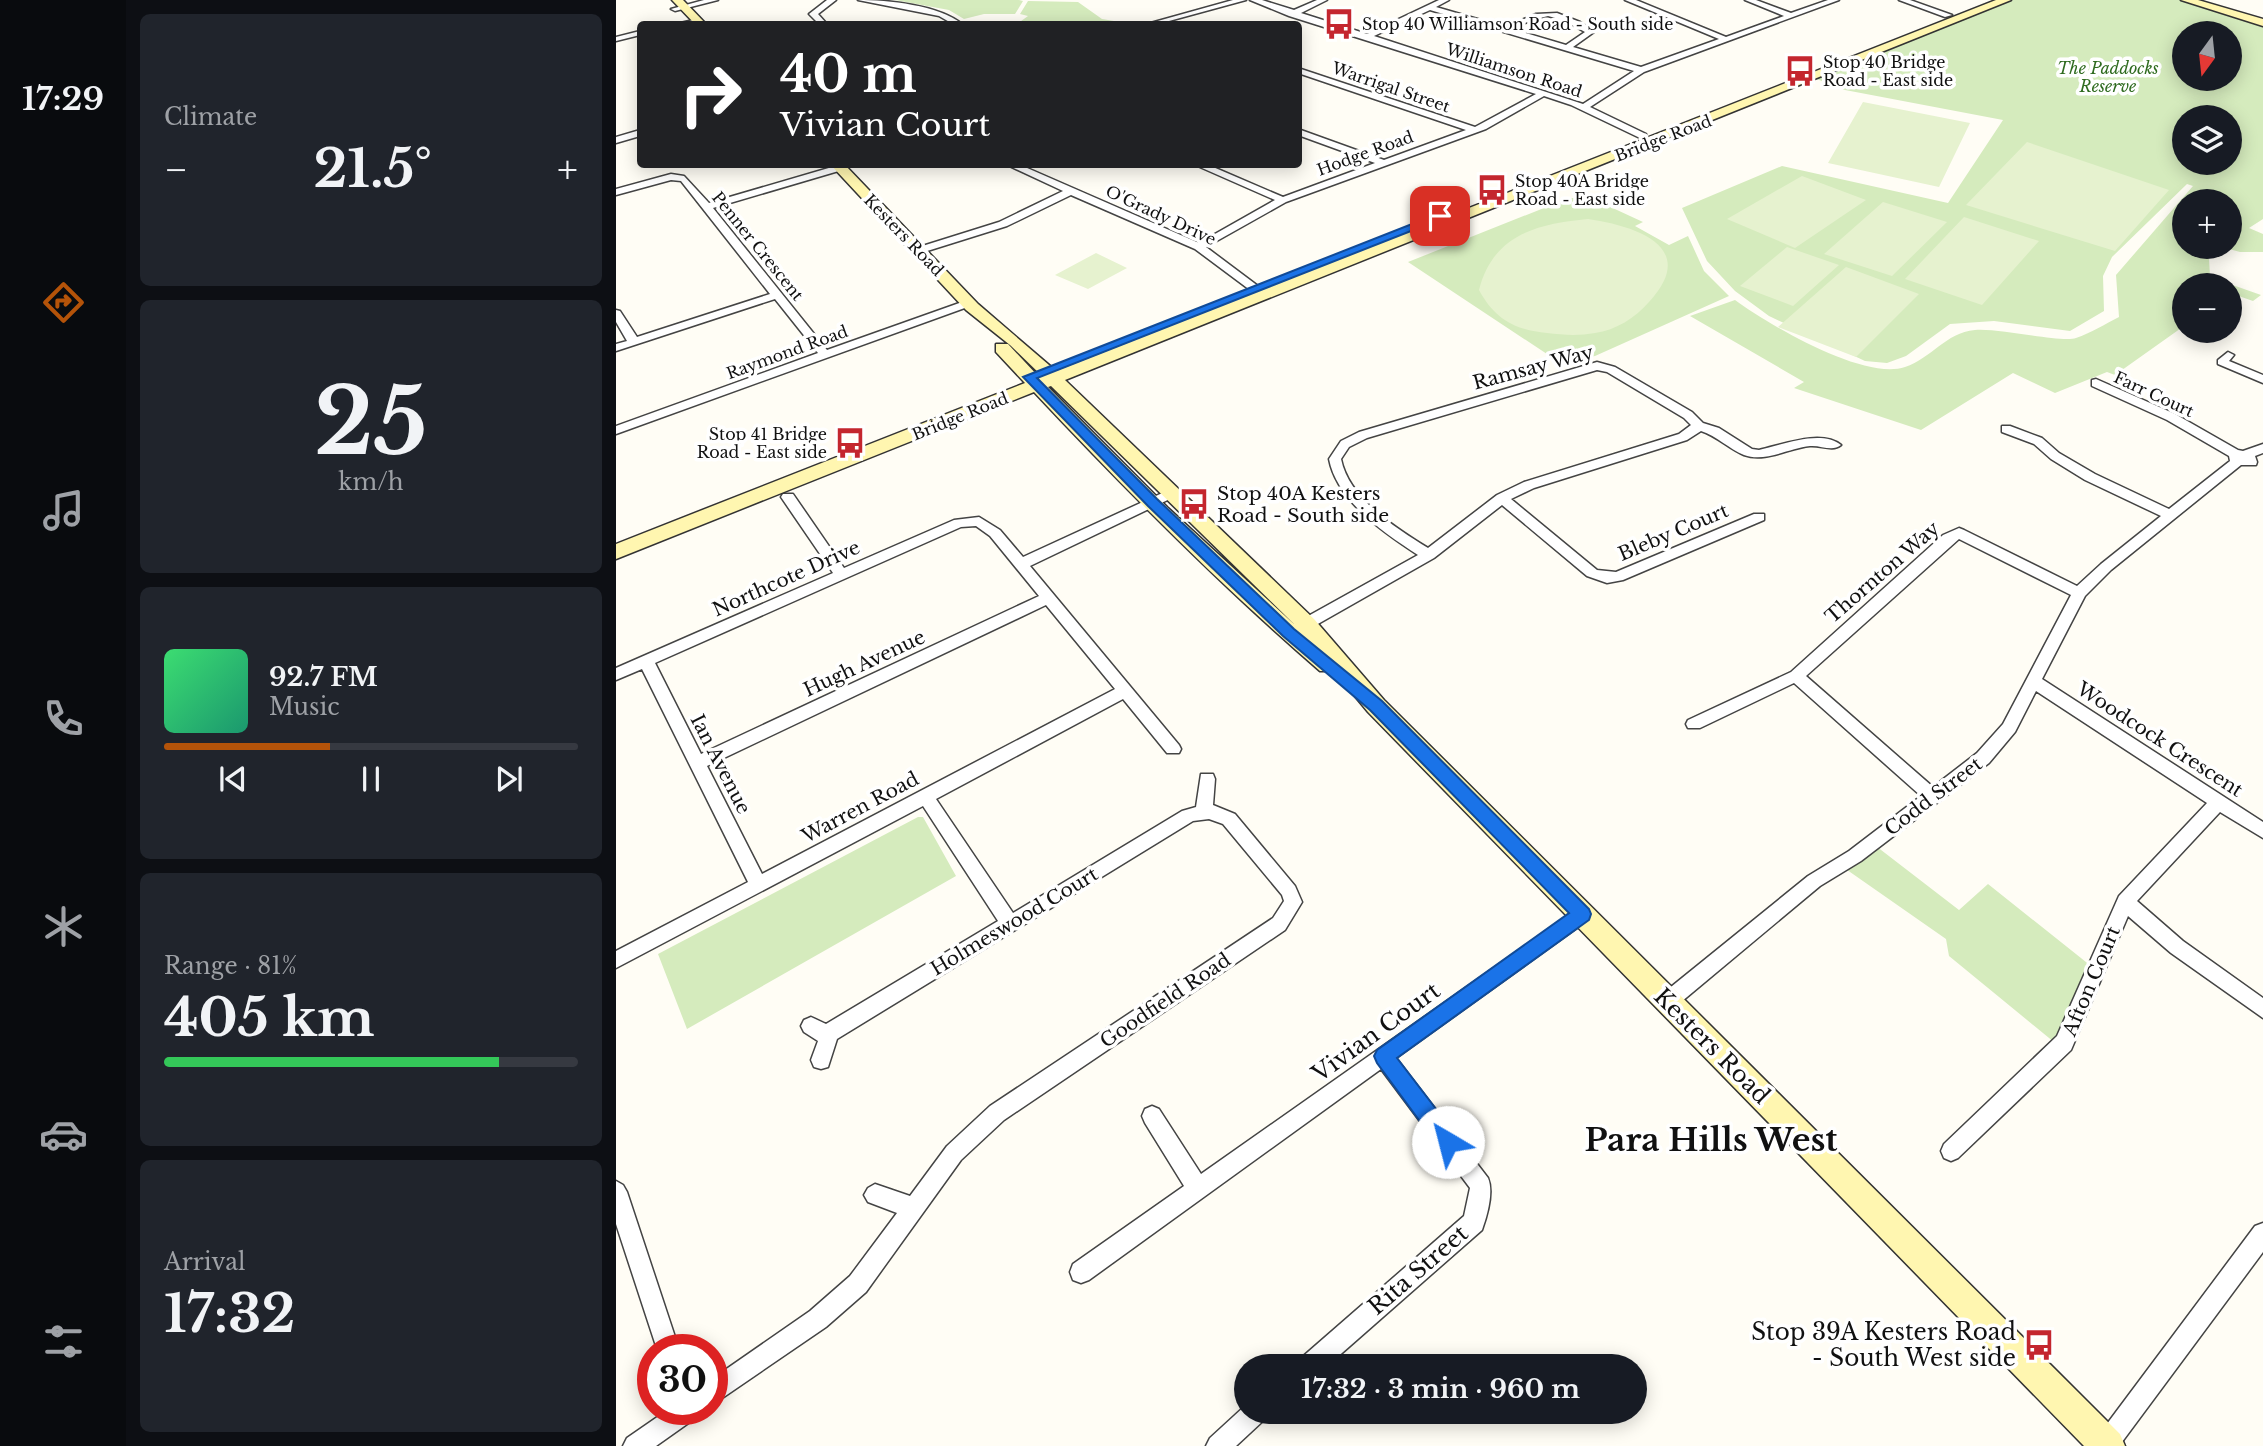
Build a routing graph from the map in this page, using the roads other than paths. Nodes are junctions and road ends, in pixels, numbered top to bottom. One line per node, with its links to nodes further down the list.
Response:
1 (714, 0): 15 (street)
2 (832, 0): 21 (street)
3 (862, 0): 22 (street)
4 (1242, 0): 23 (street)
5 (1254, 0): 17 (street, Williamson Road)
6 (1323, 0): 17 (street)
7 (1445, 0): 16 (street)
8 (1629, 0): 29 (street)
9 (1749, 0): 18 (street)
10 (1835, 0): 18 (street)
11 (1903, 0): 19 (street)
12 (1987, 0): 19 (main road, Bridge Road)
13 (2006, 0): 19 (main road, Bridge Road)
14 (2186, 0): 24 (main road)
15 (675, 4): 20 (main road)
16 (1429, 7): 25 (street); 27 (street)
17 (1292, 14): 27 (street, Williamson Road)
18 (1791, 16): 29 (street)
19 (1953, 17): 38 (main road, Bridge Road)
20 (690, 21)
21 (820, 21)
22 (953, 21)
23 (1172, 21)
24 (2263, 23)
25 (1505, 30): 30 (street); 30 (street)
26 (637, 34): 28 (street)
27 (1366, 37): 33 (street, Williamson Road)
28 (616, 39)
29 (1725, 39): 31 (street)
30 (1567, 48): 31 (street)
31 (1642, 70): 34 (street)
32 (1302, 71): 35 (street, Warrigal Street)
33 (1544, 93): 34 (street, Williamson Road); 35 (street, Hodge Road)
34 (1585, 107): 38 (street, Williamson Road)
35 (1475, 130): 40 (street, Hodge Road)
36 (1302, 133): 40 (street)
37 (637, 134): 39 (street)
38 (1649, 139): 51 (main road, Bridge Road)
39 (616, 140)
40 (1382, 163): 47 (street, Hodge Road)
41 (831, 168): 48 (street)
42 (839, 168): 50 (main road, Kesters Road)
43 (1018, 168): 45 (street, O'Grady Drive)
44 (1207, 168): 47 (street)
45 (1071, 191): 49 (street, O'Grady Drive); 50 (street)
46 (616, 192): 48 (street, Penner Crescent)
47 (1283, 200): 49 (street, Hodge Road)
48 (706, 207): 52 (street, Penner Crescent)
49 (1199, 247): 51 (street, O'Grady Drive)
50 (920, 250): 53 (main road, Kesters Road)
51 (1259, 292): 59 (main road, Bridge Road)
52 (777, 295): 55 (street); 57 (street, Penner Crescent)
53 (970, 305): 57 (street, Raymond Road); 59 (main road, Kesters Road)
54 (616, 313): 55 (street)
55 (634, 342): 56 (street)
56 (616, 348)
57 (825, 355): 66 (street, Raymond Road)
58 (2228, 355): 60 (street)
59 (1042, 378): 62 (main road, Bridge Road); 63 (main road, Kesters Road); 70 (main road, Kesters Road); 76 (main road, Bridge Road)
60 (2263, 379)
61 (2096, 383): 69 (street, Farr Court)
62 (1010, 396): 63 (main road); 77 (main road, Bridge Road)
63 (1053, 401): 73 (main road, Kesters Road)
64 (1699, 426): 67 (street, Ramsay Way); 72 (street); 78 (street, Ramsay Way)
65 (2006, 429): 74 (street)
66 (616, 430)
67 (1835, 445)
68 (2263, 448): 69 (street, Codd Street)
69 (2240, 457): 74 (street, Codd Street)
70 (1171, 492): 73 (street); 83 (main road, Kesters Road)
71 (788, 497): 80 (street)
72 (1502, 498): 75 (street, Bleby Court); 78 (street)
73 (1152, 502): 79 (street); 83 (main road, Kesters Road)
74 (2170, 515): 81 (street, Codd Street)
75 (1759, 517)
76 (616, 539)
77 (616, 552)
78 (1429, 555): 83 (street)
79 (1021, 564): 80 (street, Northcote Drive); 82 (street, Northcote Drive)
80 (841, 574): 84 (street, Northcote Drive)
81 (2079, 593): 86 (street, Thornton Way); 87 (street, Codd Street)
82 (1048, 598): 88 (street, Northcote Drive); 91 (street, Hugh Avenue)
83 (1298, 628): 100 (main road, Kesters Road)
84 (646, 661): 85 (street, Northcote Drive); 91 (street, Ian Avenue)
85 (616, 674)
86 (1796, 676): 89 (street, Thornton Way); 94 (street)
87 (2035, 682): 94 (street, Codd Street); 95 (street, Woodcock Crescent)
88 (1123, 692): 90 (street, Northcote Drive); 93 (street, Warren Road)
89 (1694, 724)
90 (1173, 749)
91 (697, 763): 98 (street, Ian Avenue)
92 (1207, 779): 96 (street)
93 (925, 796): 98 (street, Warren Road); 101 (street)
94 (1932, 796): 103 (street, Codd Street)
95 (2219, 802): 97 (street, Woodcock Crescent); 99 (street, Afton Court)
96 (1204, 812): 101 (street, Holmeswood Court); 112 (street, Goodfield Road)
97 (2263, 831)
98 (758, 885): 102 (street, Warren Road)
99 (2125, 902): 104 (street); 108 (street, Afton Court)
100 (1582, 914): 103 (main road, Kesters Road); 105 (street, Vivian Court)
101 (1010, 924): 106 (street, Holmeswood Court)
102 (616, 960)
103 (1668, 1001): 120 (main road, Kesters Road)
104 (2263, 1009)
105 (1384, 1056): 109 (street, Vivian Court); 116 (street, Rita Street)
106 (821, 1060)
107 (1152, 1116): 109 (street)
108 (1951, 1151)
109 (1198, 1189): 114 (street, Vivian Court)
110 (616, 1192): 115 (street)
111 (875, 1195): 112 (street)
112 (914, 1208): 117 (street, Goodfield Road)
113 (2263, 1234): 120 (street)
114 (1081, 1272)
115 (663, 1334)
116 (1323, 1354)
117 (728, 1382)
118 (1243, 1424): 122 (street)
119 (665, 1425): 121 (street)
120 (2107, 1445)
121 (635, 1446)
122 (1218, 1446)

